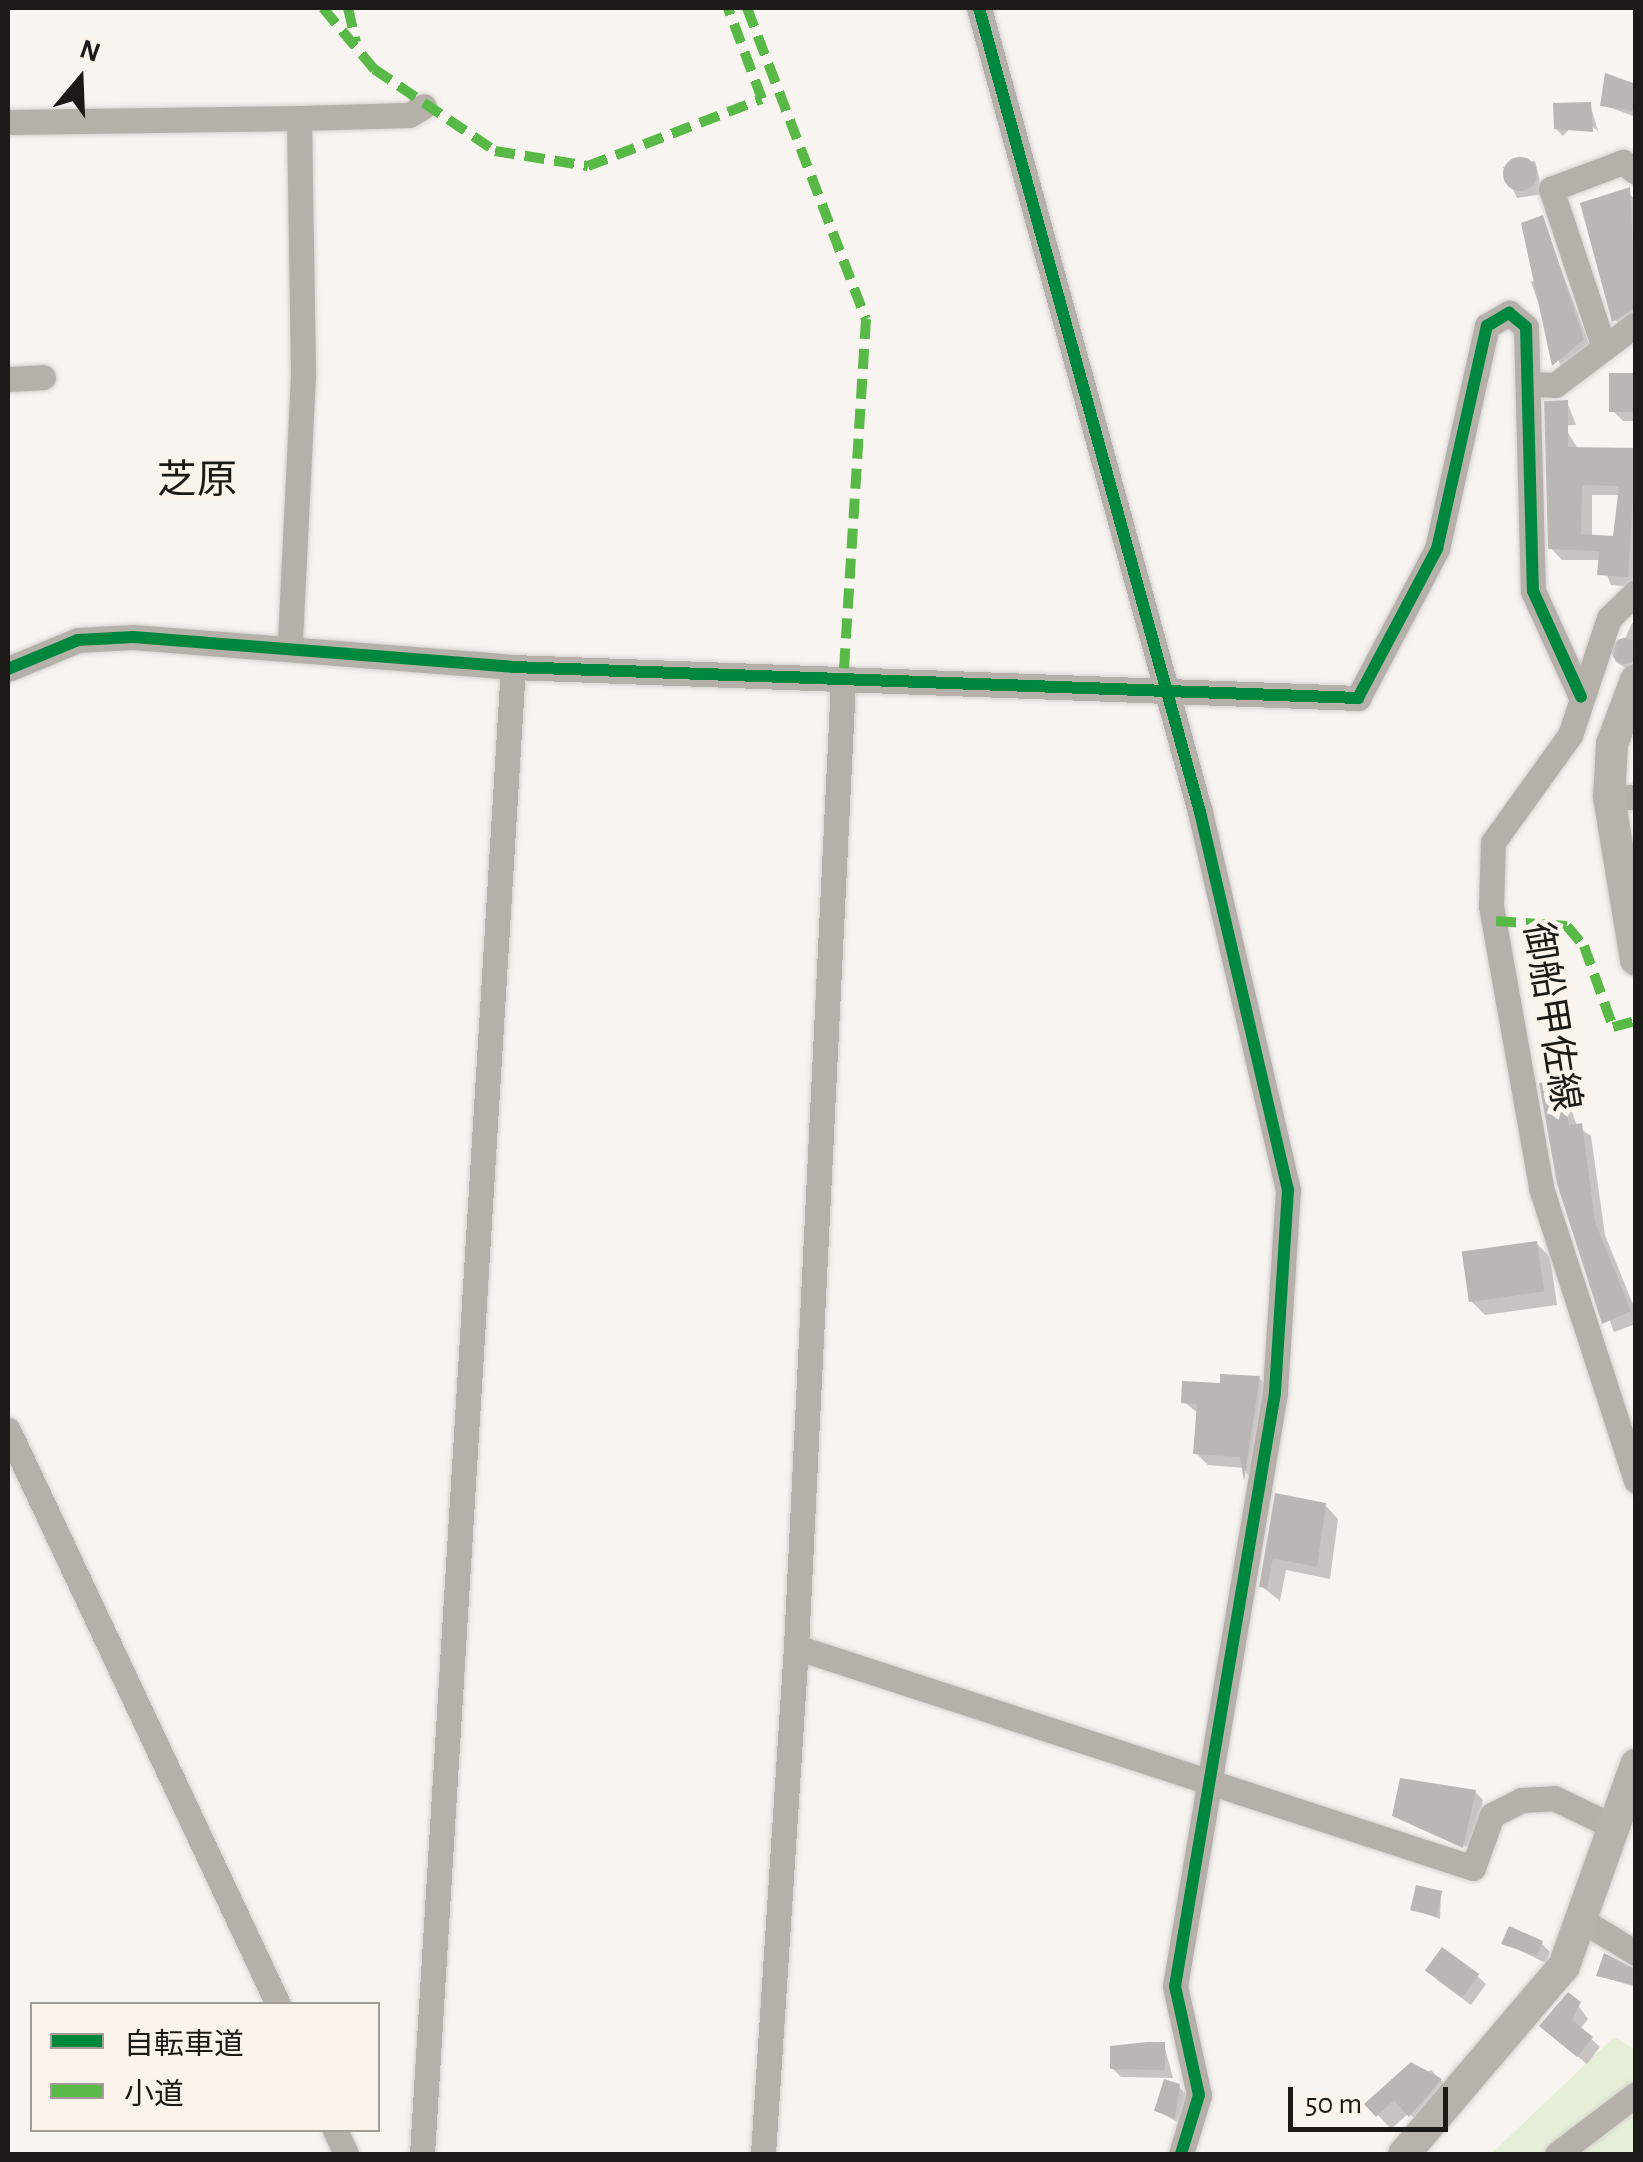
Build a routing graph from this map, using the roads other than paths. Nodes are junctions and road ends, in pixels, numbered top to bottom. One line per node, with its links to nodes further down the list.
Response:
1 (979, 8): 16 (street)
2 (417, 110): 3 (street)
3 (298, 118): 4 (street); 12 (street)
4 (8, 122)
5 (1636, 172): 7 (street)
6 (1636, 324): 7 (street)
7 (1604, 348): 10 (street)
8 (44, 377): 9 (street)
9 (8, 379)
10 (1530, 384): 16 (street); 17 (street)
11 (1636, 592): 17 (street, 御船甲佐線)
12 (290, 643): 13 (street); 14 (street)
13 (513, 666): 15 (street); 31 (street)
14 (8, 669)
15 (843, 682): 16 (street); 23 (street)
16 (1165, 691): 25 (street)
17 (1582, 693): 18 (street); 22 (street, 御船甲佐線)
18 (1630, 693): 19 (main road)
19 (1622, 797): 20 (main road)
20 (1636, 960)
21 (8, 1430): 29 (street)
22 (1636, 1481)
23 (796, 1647): 25 (street); 32 (street)
24 (1636, 1765): 26 (main road)
25 (1214, 1783): 26 (street); 33 (street)
26 (1610, 1825): 27 (main road)
27 (1578, 1918): 28 (street); 34 (main road)
28 (1636, 1954)
29 (277, 2002)
30 (1636, 2094): 35 (street)
31 (422, 2154)
32 (763, 2154)
33 (1180, 2154)
34 (1404, 2154)
35 (1557, 2154)

